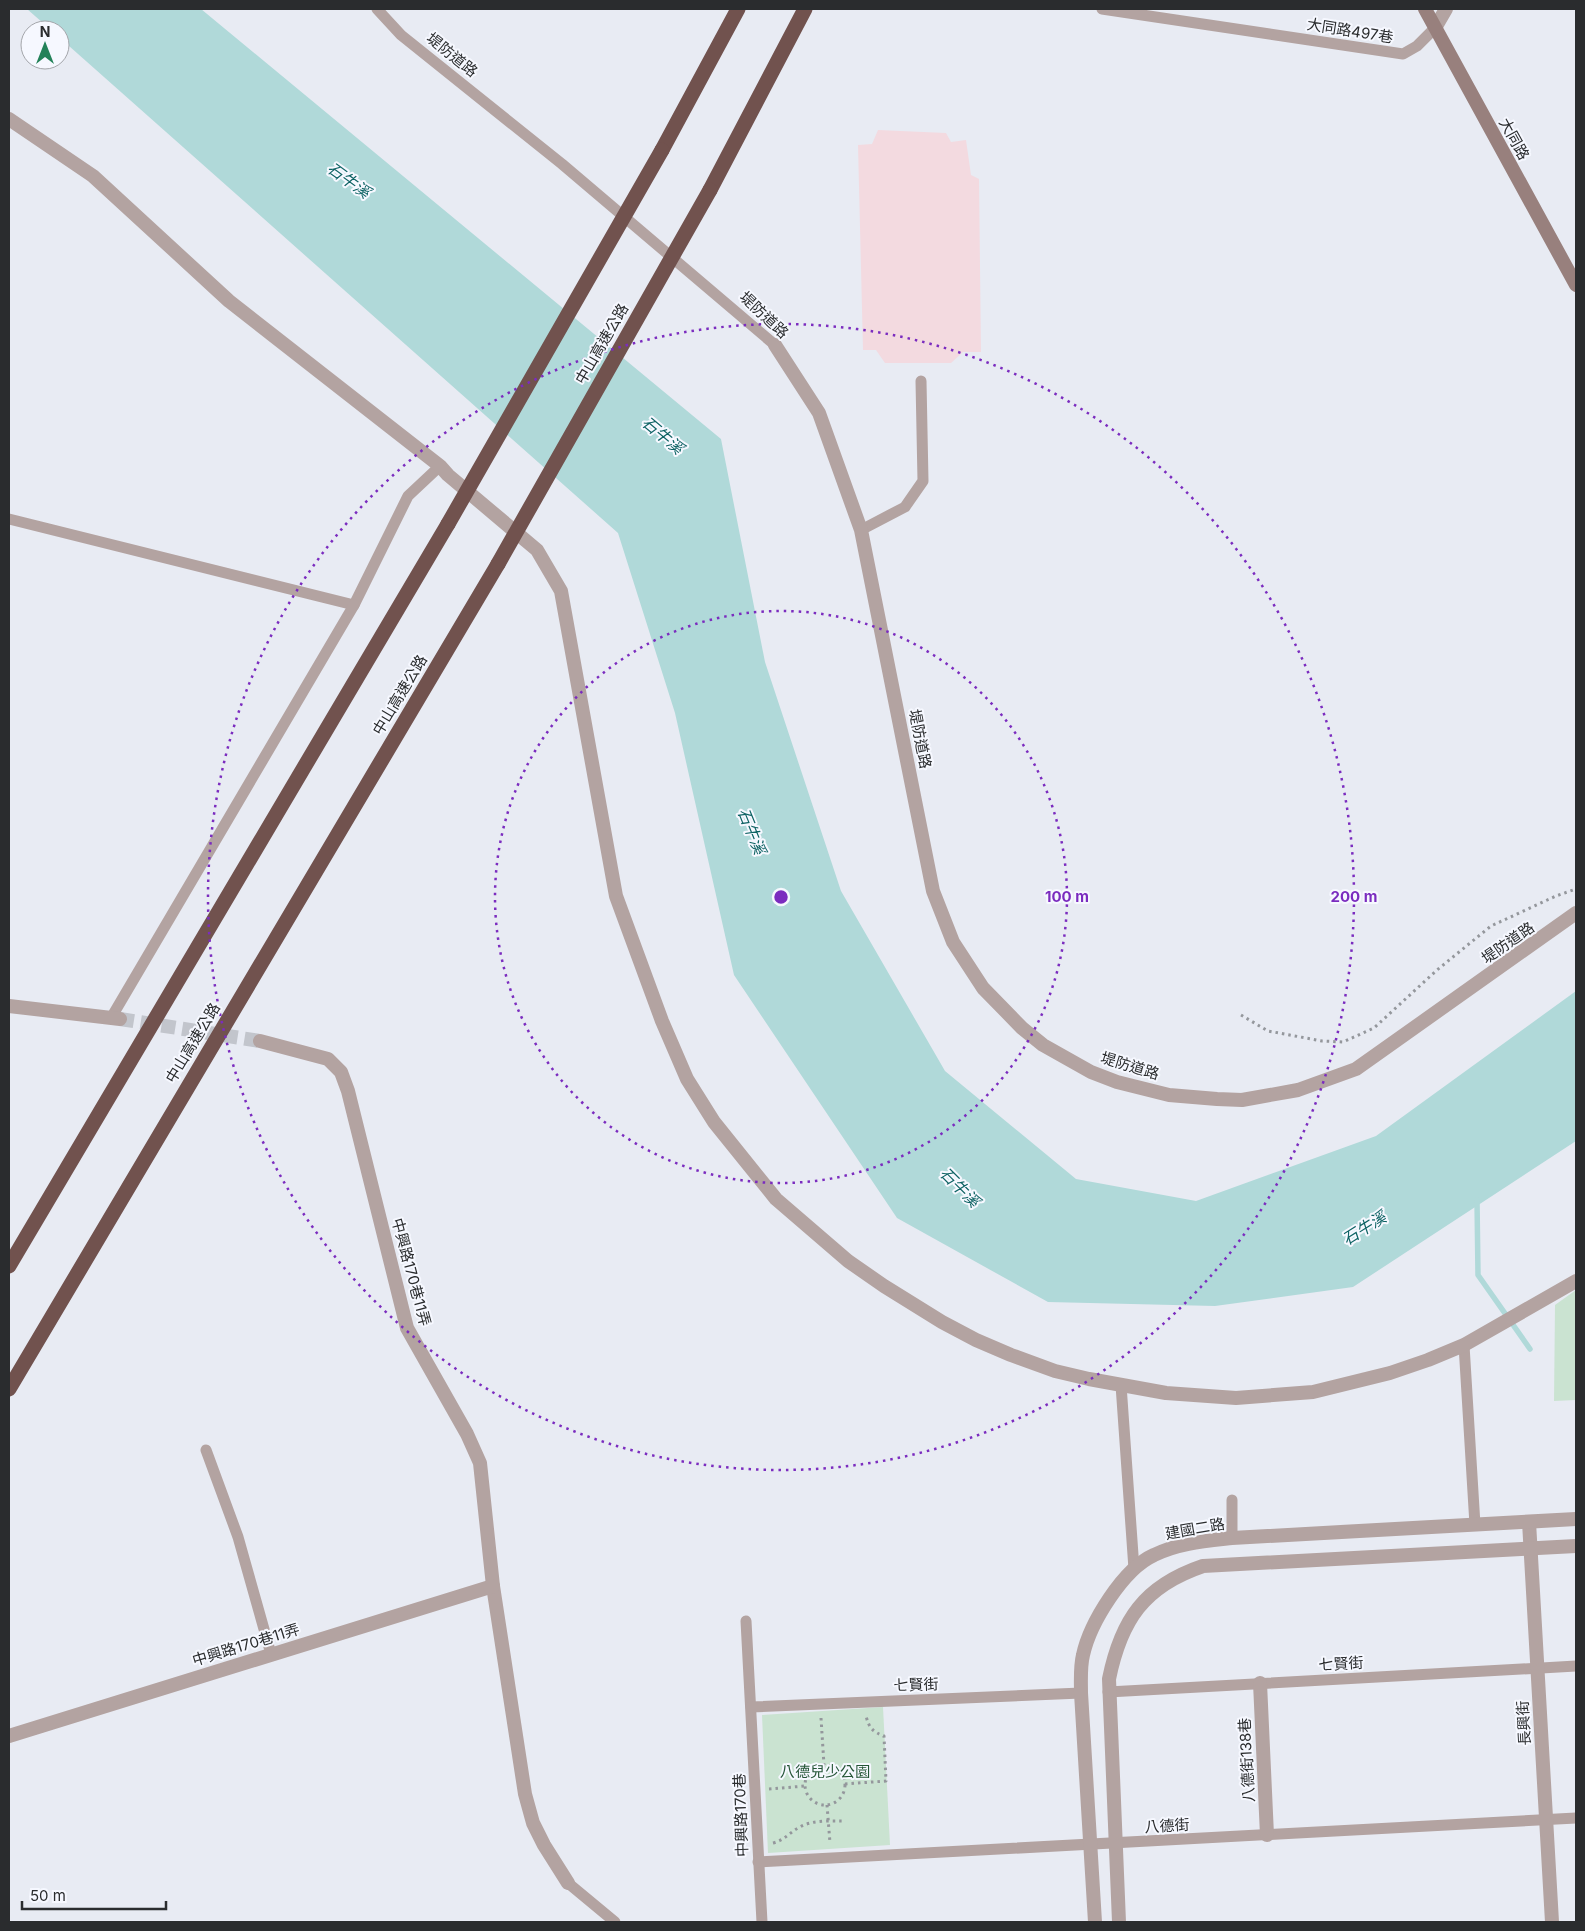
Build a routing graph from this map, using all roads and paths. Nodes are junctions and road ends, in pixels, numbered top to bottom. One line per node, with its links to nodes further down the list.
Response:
1 (377, 9): 10 (lane, 堤防道路)
2 (738, 9): 22 (highway, bridge)
3 (805, 9): 26 (highway, 中山高速公路, bridge)
4 (1102, 9): 7 (lane, 大同路497巷)
5 (1424, 9): 7 (main road, 大同路)
6 (1446, 9): 7 (street)
7 (1436, 28): 9 (main road, 大同路)
8 (9, 119): 12 (street)
9 (1576, 285)
10 (775, 345): 14 (street, 堤防道路)
11 (921, 381): 14 (lane)
12 (440, 466): 15 (lane); 25 (street)
13 (9, 519): 15 (lane)
14 (862, 530): 17 (street, 堤防道路)
15 (354, 605): 20 (lane)
16 (1576, 889): 19 (path)
17 (1576, 913)
18 (9, 1006): 20 (street)
19 (1241, 1015)
20 (116, 1019)
21 (260, 1041): 36 (street, 中興路170巷11弄)
22 (9, 1266)
23 (1576, 1281): 24 (street)
24 (1464, 1345): 25 (street); 31 (lane)
25 (1121, 1386): 35 (lane)
26 (9, 1389)
27 (206, 1450): 38 (lane)
28 (1232, 1500): 32 (lane)
29 (1576, 1518): 30 (street, 建國二路)
30 (1529, 1522): 31 (street, 建國二路); 34 (street, 長興街)
31 (1475, 1525): 32 (street, 建國二路)
32 (1232, 1538): 35 (street, 建國二路)
33 (1576, 1546): 34 (street)
34 (1530, 1549): 40 (street, 長興街); 42 (street)
35 (1134, 1569): 43 (street, 建國二路)
36 (494, 1586): 38 (street, 中興路170巷11弄); 63 (street, 中興路170巷11弄)
37 (746, 1621): 45 (lane, 中興路170巷)
38 (271, 1654): 47 (street, 中興路170巷11弄)
39 (1576, 1666): 40 (lane, 七賢街)
40 (1537, 1668): 41 (lane, 七賢街); 54 (street, 長興街)
41 (1260, 1683): 42 (lane, 七賢街); 57 (street, 八德街138巷)
42 (1108, 1692): 59 (street)
43 (1081, 1694): 44 (lane, 七賢街); 60 (street, 建國二路)
44 (820, 1704): 45 (lane, 七賢街); 48 (path)
45 (751, 1707): 51 (lane, 中興路170巷)
46 (865, 1711): 49 (path)
47 (9, 1736)
48 (824, 1765): 49 (path); 49 (path)
49 (845, 1784)
50 (805, 1786): 51 (path)
51 (756, 1790): 62 (lane, 中興路170巷)
52 (827, 1805): 56 (path)
53 (1576, 1818): 54 (lane, 八德街)
54 (1546, 1820): 57 (lane, 八德街); 68 (street, 長興街)
55 (843, 1821): 56 (path)
56 (828, 1822): 58 (path); 61 (path)
57 (1267, 1835): 59 (lane, 八德街)
58 (773, 1843)
59 (1114, 1844): 60 (lane, 八德街); 67 (street)
60 (1091, 1845): 61 (lane, 八德街); 66 (street, 建國二路)
61 (831, 1859): 62 (lane, 八德街)
62 (758, 1862): 65 (lane, 中興路170巷)
63 (568, 1883): 64 (lane, 中興路170巷11弄)
64 (615, 1922)
65 (762, 1922)
66 (1095, 1922)
67 (1119, 1922)
68 (1552, 1922)

